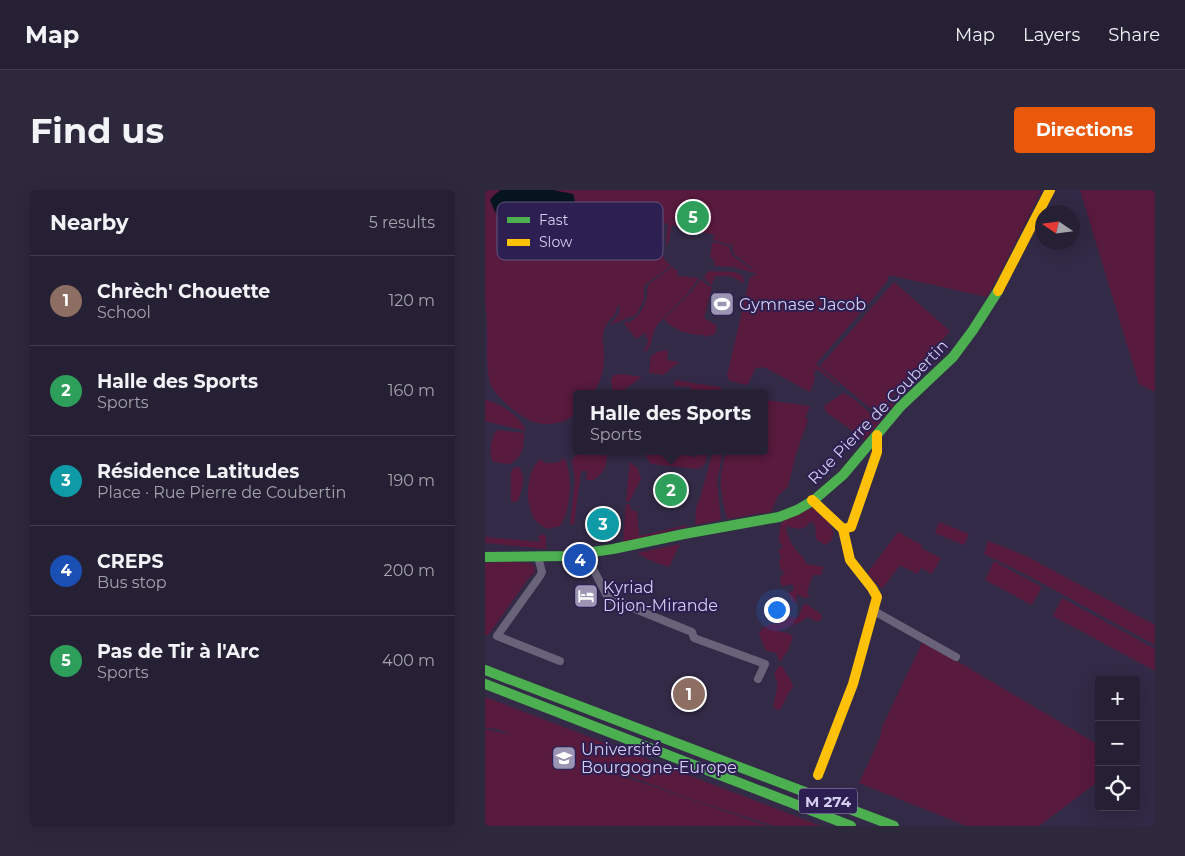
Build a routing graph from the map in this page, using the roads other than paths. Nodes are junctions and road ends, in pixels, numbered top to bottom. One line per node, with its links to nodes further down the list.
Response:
1 (1050, 190): 2 (main road, Rue Pierre de Coubertin)
2 (877, 435): 3 (main road, Rue Pierre de Coubertin); 4 (main road)
3 (812, 500): 4 (main road); 5 (main road, Rue Pierre de Coubertin)
4 (843, 530): 8 (main road)
5 (585, 553): 7 (main road, Rue Pierre de Coubertin); 12 (street)
6 (487, 556): 7 (main road, Rue Pierre de Coubertin)
7 (538, 557): 10 (street)
8 (874, 611): 9 (street); 16 (main road)
9 (956, 657)
10 (560, 661)
11 (485, 669): 18 (main road, M 274)
12 (758, 679)
13 (485, 684): 15 (main road, M 274)
14 (485, 691): 15 (main road)
15 (508, 693): 17 (main road, M 274)
16 (818, 775)
17 (851, 826)
18 (894, 826)

